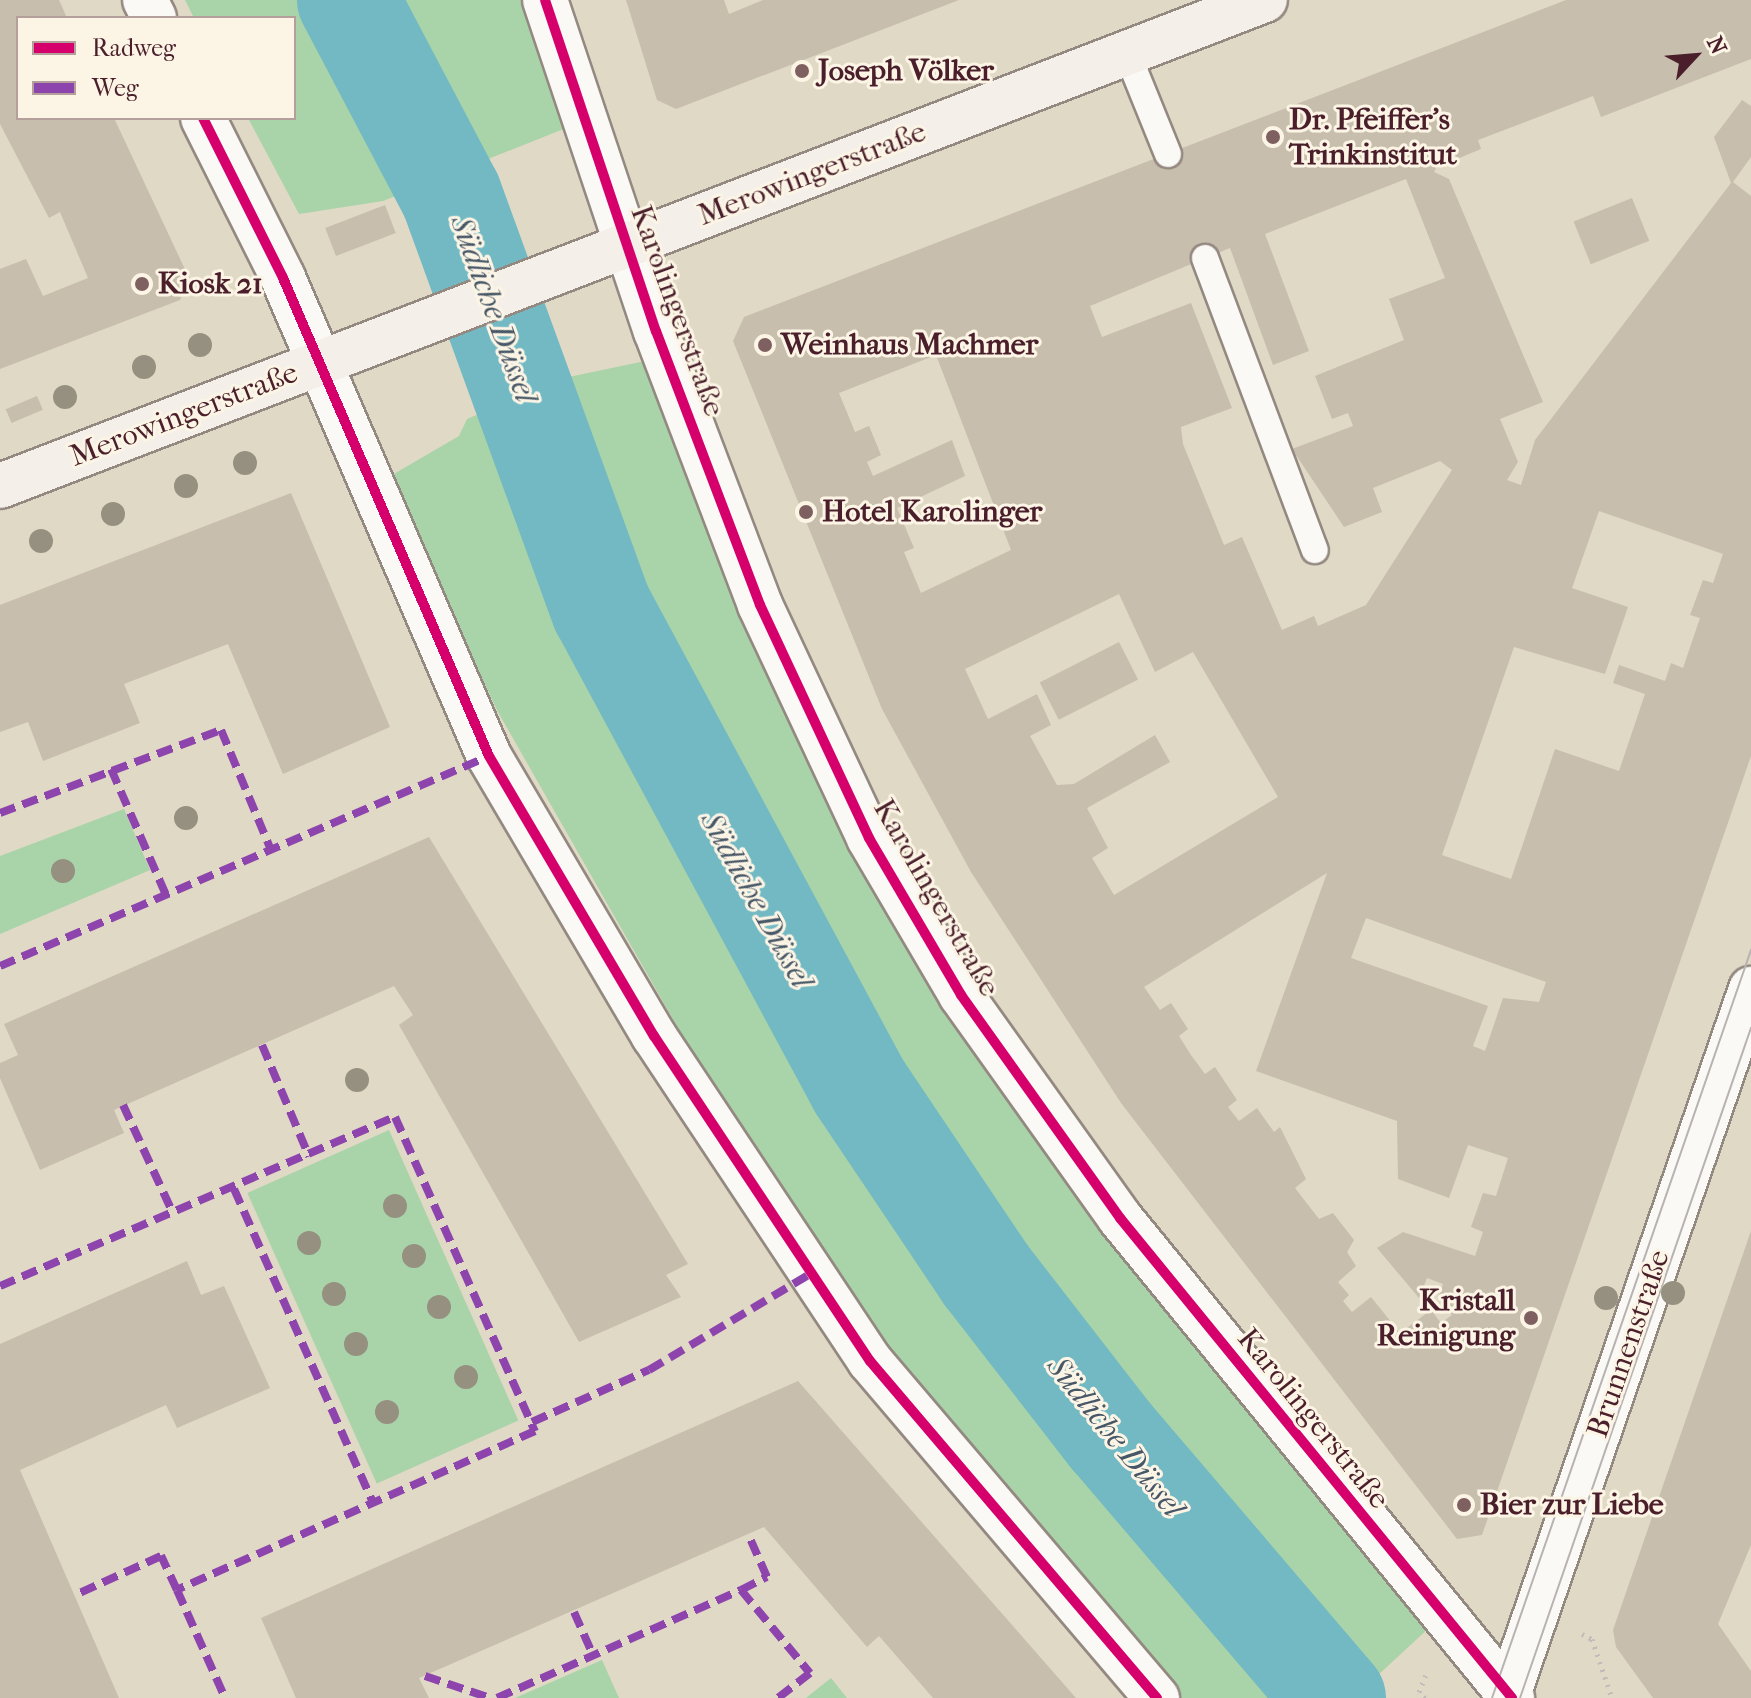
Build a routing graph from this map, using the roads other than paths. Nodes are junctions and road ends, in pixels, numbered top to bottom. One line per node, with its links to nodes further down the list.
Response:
1 (545, 0): 6 (street, Karolingerstraße)
2 (1265, 0): 3 (main road, Merowingerstraße)
3 (1127, 53): 5 (lane); 6 (main road, Merowingerstraße)
4 (204, 120): 8 (street)
5 (1168, 154)
6 (628, 244): 8 (main road, Merowingerstraße); 12 (street, Karolingerstraße)
7 (1205, 258): 10 (lane)
8 (320, 364): 9 (main road, Merowingerstraße); 13 (street)
9 (0, 486)
10 (1315, 550)
11 (1751, 989): 12 (street, Brunnenstraße)
12 (1509, 1697)
13 (1157, 1698)

